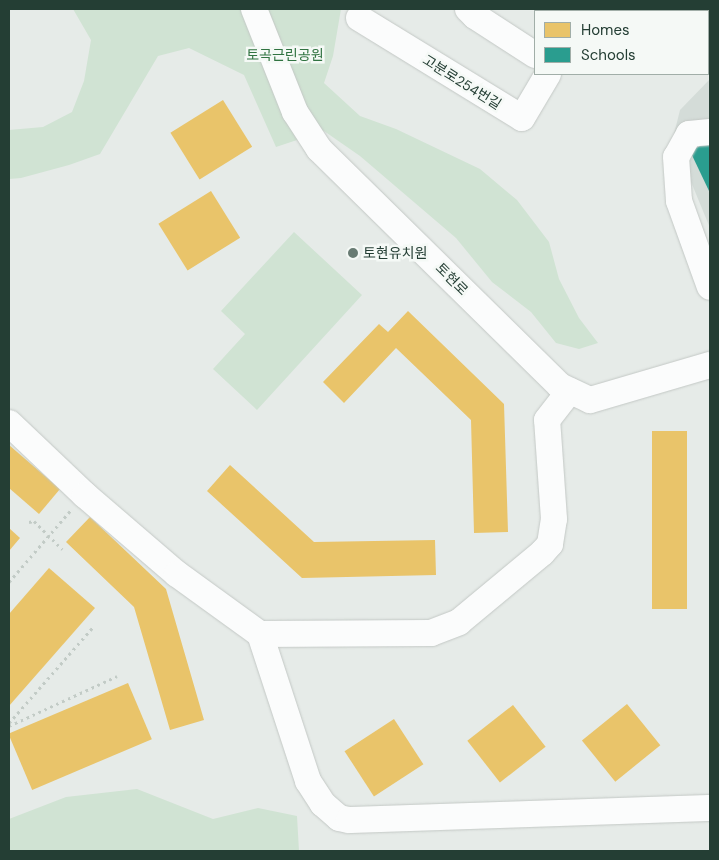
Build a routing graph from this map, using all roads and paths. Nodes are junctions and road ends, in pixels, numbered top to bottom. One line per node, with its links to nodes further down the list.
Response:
1 (254, 9): 9 (street, 토현로)
2 (468, 9): 4 (street)
3 (360, 18): 5 (street, 고분로254번길)
4 (534, 54)
5 (547, 75)
6 (710, 132): 7 (street)
7 (710, 287)
8 (710, 365): 9 (street, 토현로)
9 (570, 391): 17 (street)
10 (9, 424): 11 (street)
11 (85, 495): 13 (path); 17 (street)
12 (29, 522): 13 (path)
13 (49, 536): 14 (path); 15 (path)
14 (62, 548)
15 (9, 582)
16 (94, 626): 19 (path)
17 (260, 634): 20 (street)
18 (117, 676): 19 (path)
19 (9, 724)
20 (710, 808)

